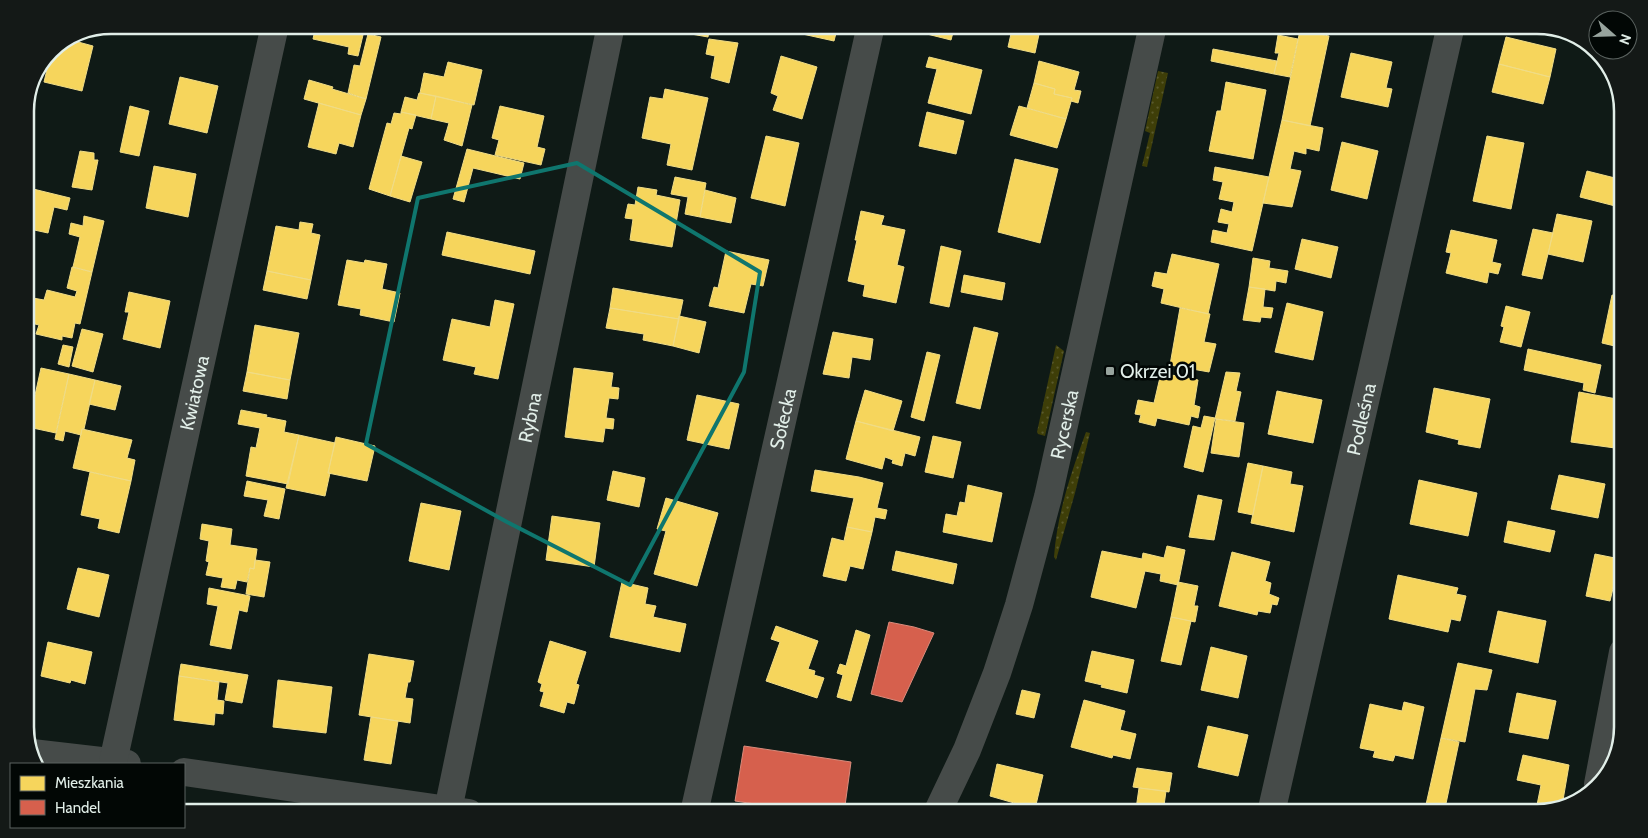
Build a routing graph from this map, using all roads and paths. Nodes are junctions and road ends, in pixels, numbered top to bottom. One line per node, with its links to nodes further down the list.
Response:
1 (273, 34): 8 (street, Kwiatowa)
2 (610, 34): 12 (street, Rybna)
3 (869, 34): 13 (street, Sołecka)
4 (1151, 34): 14 (street, Rycerska)
5 (1450, 34): 15 (street, Podleśna)
6 (1614, 700): 9 (street)
7 (39, 754): 8 (street)
8 (120, 763)
9 (1601, 771)
10 (185, 772): 11 (street)
11 (409, 804)
12 (459, 804)
13 (696, 804)
14 (941, 804)
15 (1274, 804)

